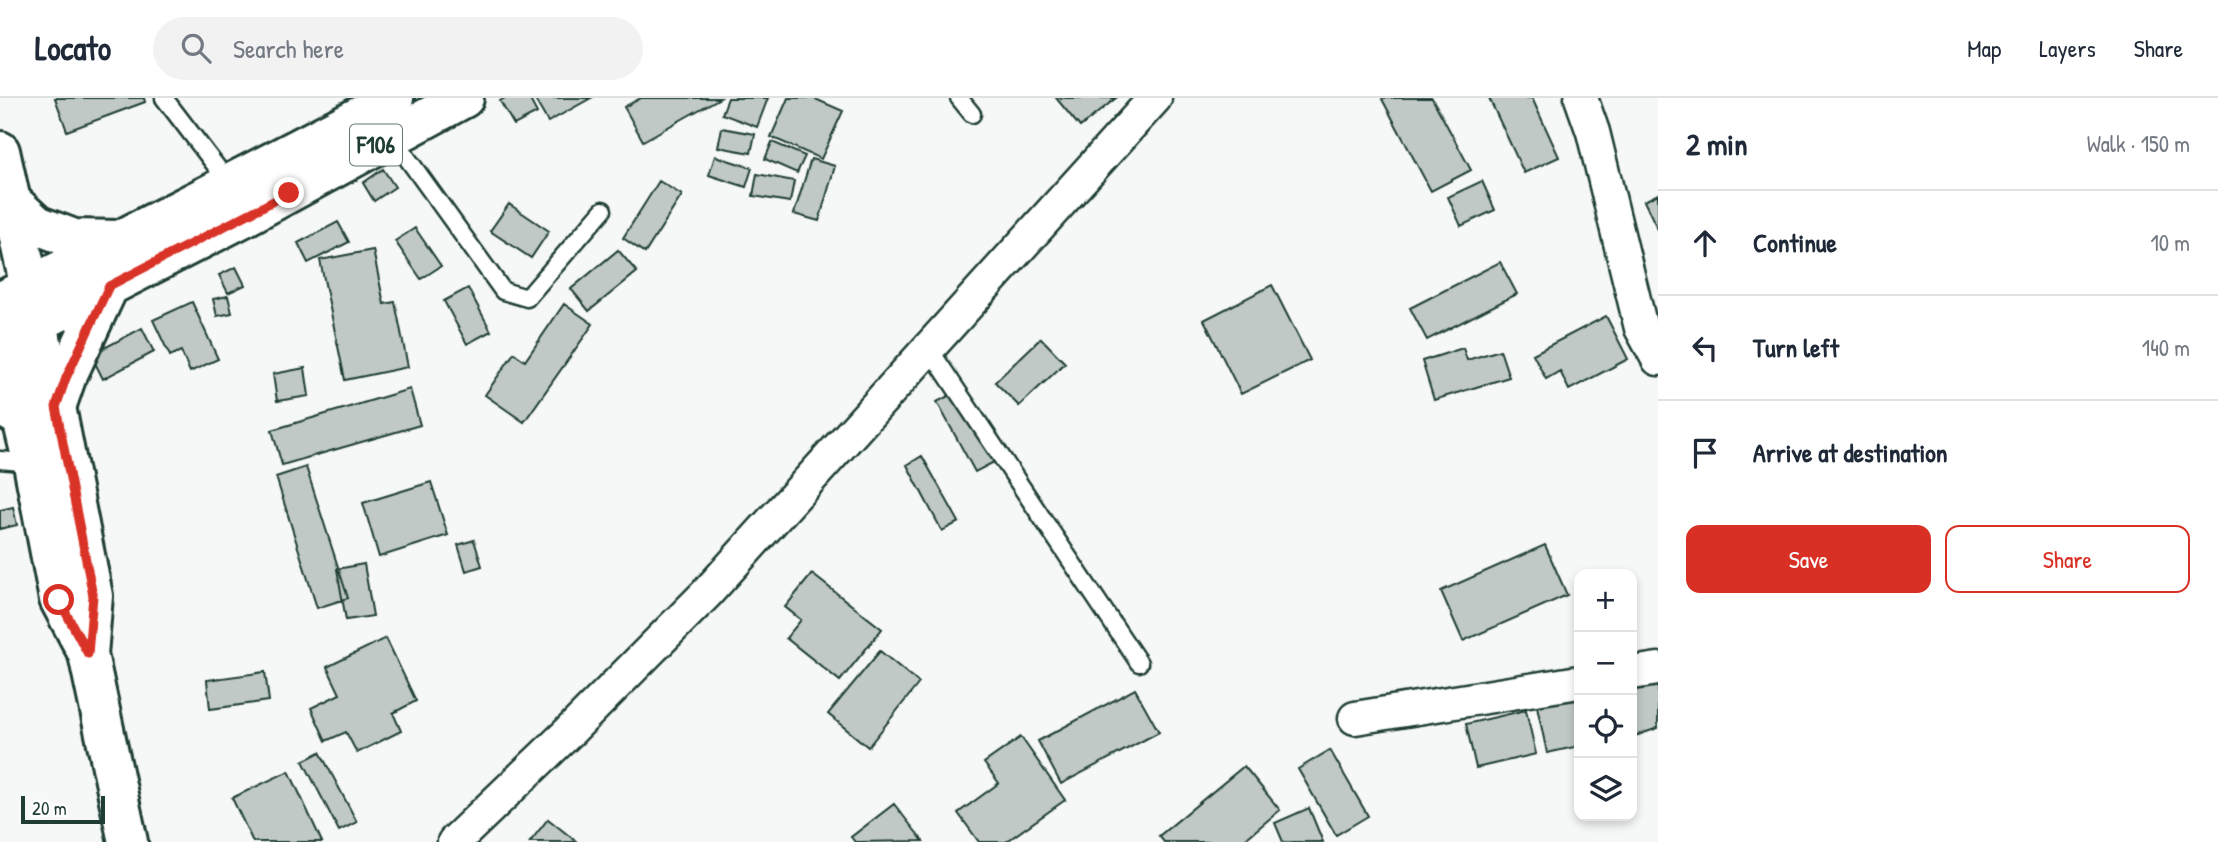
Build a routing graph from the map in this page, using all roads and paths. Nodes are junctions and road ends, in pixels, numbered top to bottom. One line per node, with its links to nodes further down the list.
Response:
1 (164, 98): 10 (lane)
2 (394, 98): 10 (main road, F106)
3 (464, 98): 8 (main road, F106)
4 (959, 98): 7 (lane)
5 (1154, 98): 18 (street)
6 (1581, 98): 19 (street)
7 (972, 114)
8 (392, 137): 12 (lane); 14 (main road, F106)
9 (0, 151): 11 (main road)
10 (229, 183): 13 (main road, F106)
11 (12, 202): 13 (main road); 15 (main road)
12 (603, 210)
13 (120, 240): 15 (main road, F106)
14 (109, 286): 16 (main road, F106); 20 (main road)
15 (15, 294): 16 (main road)
16 (38, 323): 17 (main road, F106); 20 (main road)
17 (1, 336): 20 (main road)
18 (928, 347): 23 (lane); 29 (street)
19 (1658, 359)
20 (26, 410): 21 (main road); 22 (main road)
21 (17, 462): 22 (main road)
22 (88, 654): 28 (main road)
23 (1139, 663)
24 (1658, 669): 25 (street)
25 (1637, 672)
26 (1574, 683): 27 (street)
27 (1355, 718)
28 (128, 842)
29 (454, 842)

